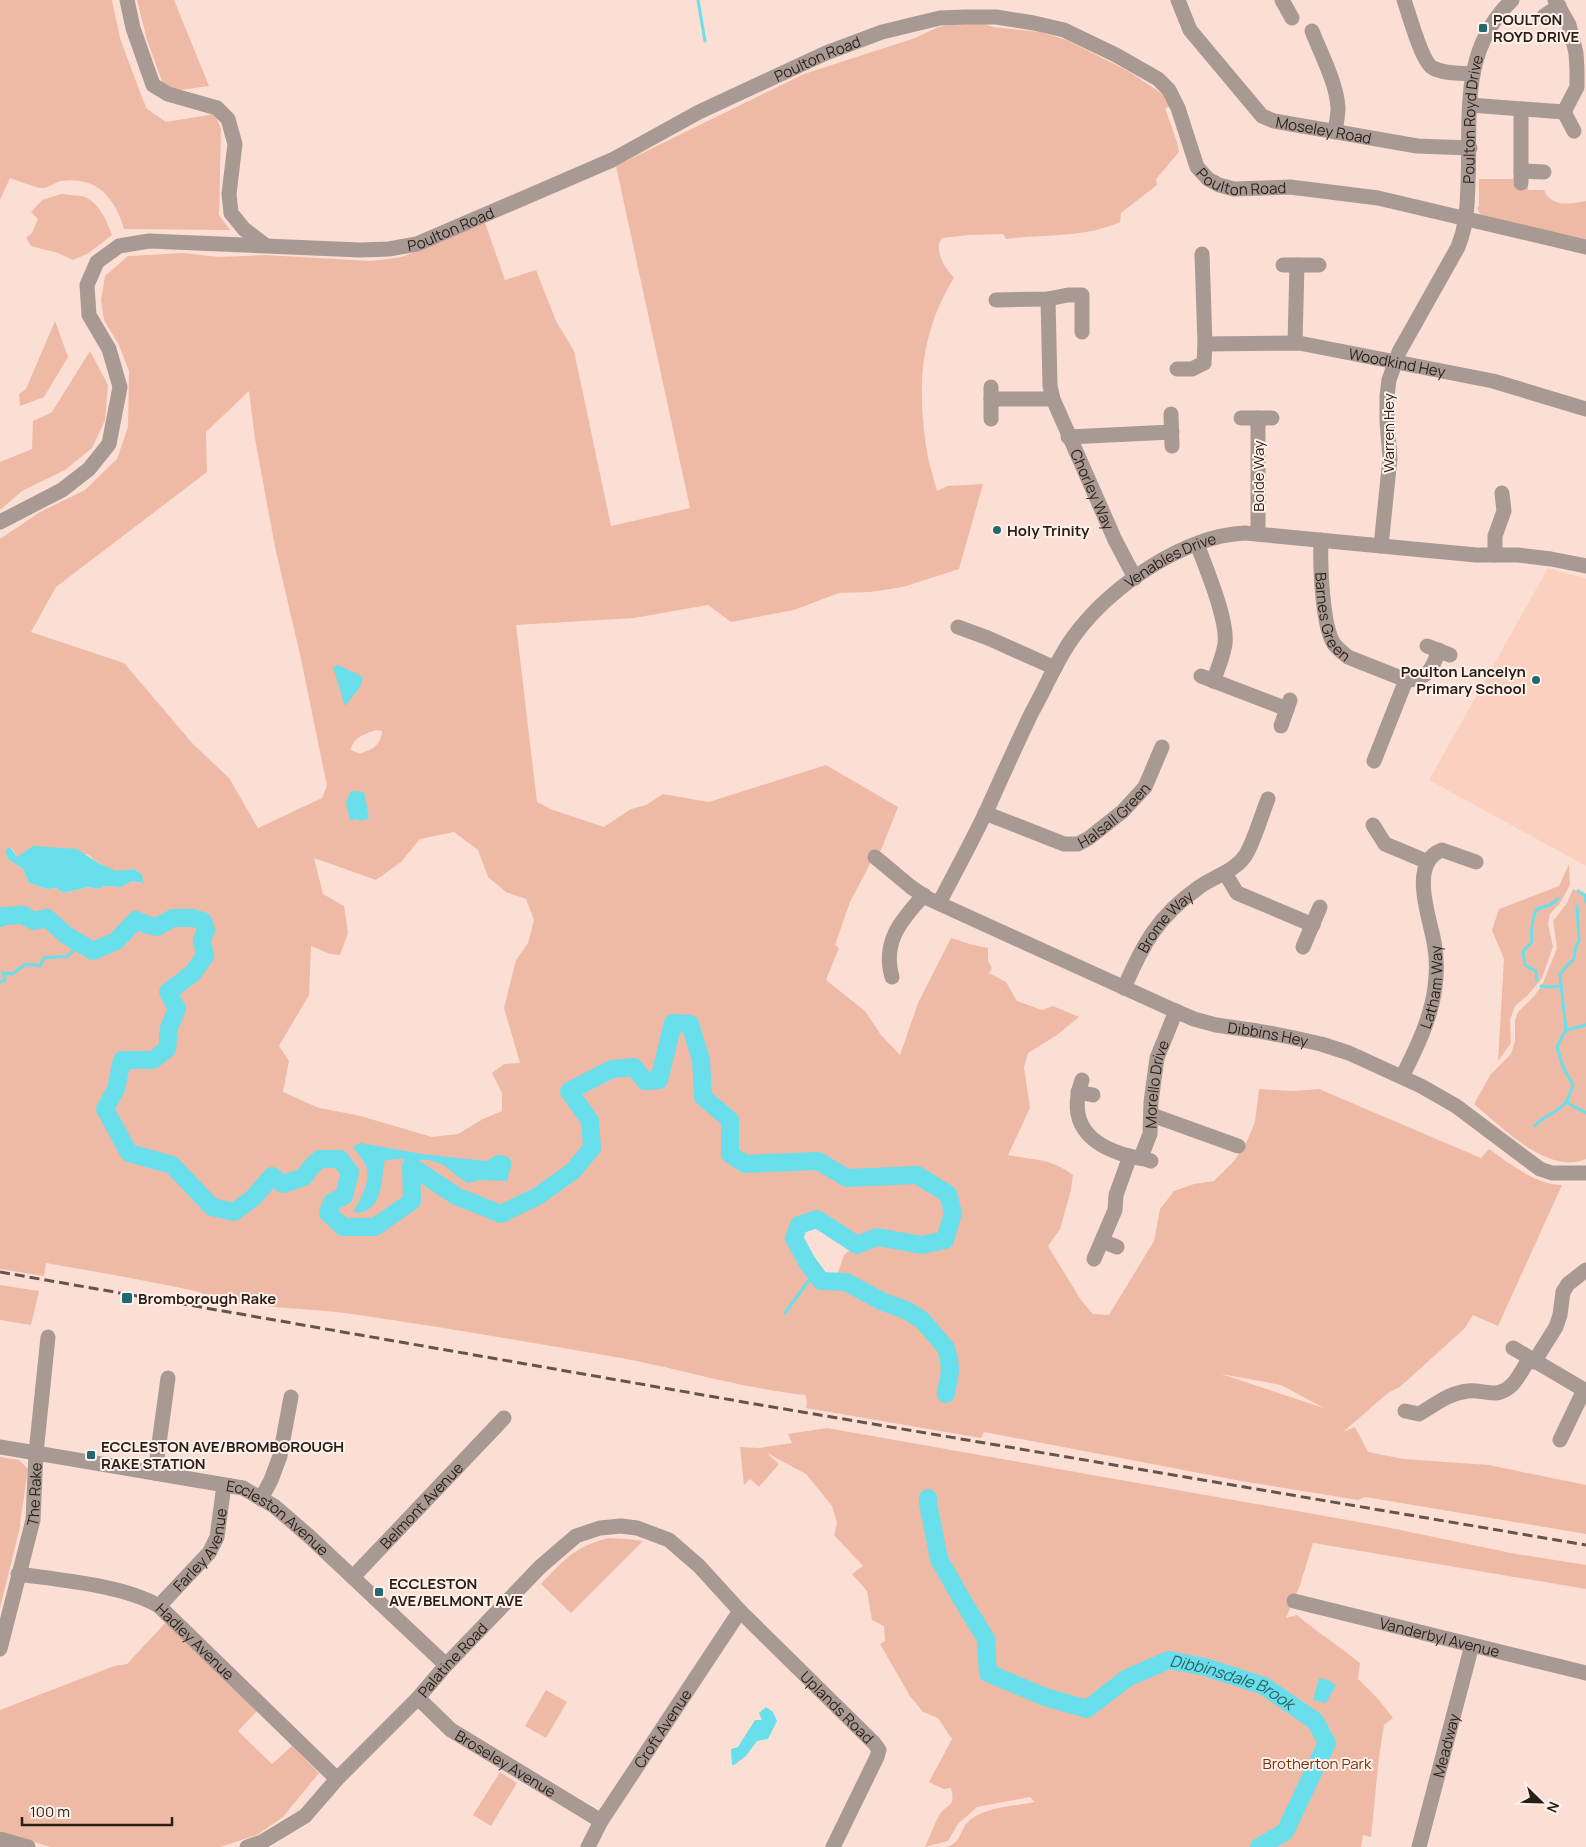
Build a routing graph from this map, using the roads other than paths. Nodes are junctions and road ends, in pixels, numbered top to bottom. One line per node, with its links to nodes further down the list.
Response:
1 (127, 0): 17 (street)
2 (1178, 0): 13 (street, Moseley Road)
3 (1510, 1): 8 (street, Poulton Royd Drive)
4 (1557, 3): 6 (street); 11 (street)
5 (1410, 6): 8 (street)
6 (1544, 16)
7 (1312, 40): 13 (street)
8 (1472, 74): 9 (street, Poulton Royd Drive)
9 (1470, 105): 10 (street); 14 (street, Poulton Royd Drive)
10 (1521, 109): 11 (street); 15 (street)
11 (1564, 112): 12 (street)
12 (1574, 130)
13 (1335, 132): 14 (street, Moseley Road)
14 (1470, 148): 16 (street, Poulton Royd Drive)
15 (1544, 172)
16 (1467, 219): 17 (street, Poulton Road); 18 (street, Poulton Road); 26 (street, Warren Hey)
17 (265, 245): 35 (street, Poulton Road)
18 (1586, 247)
19 (1202, 254): 25 (street)
20 (1318, 265): 24 (street)
21 (996, 300): 22 (street)
22 (1048, 300): 23 (street); 28 (street, Chorley Way)
23 (1082, 332)
24 (1295, 343): 25 (street, Woodkind Hey); 26 (street, Woodkind Hey)
25 (1205, 344): 27 (street)
26 (1396, 361): 29 (street, Woodkind Hey); 39 (street, Warren Hey)
27 (1177, 370)
28 (1052, 399): 32 (street); 33 (street, Chorley Way)
29 (1586, 409)
30 (1171, 414): 33 (street)
31 (1241, 418): 36 (street, Bolde Way)
32 (991, 419)
33 (1068, 437): 42 (street, Chorley Way)
34 (1502, 493): 40 (street)
35 (0, 522)
36 (1258, 534): 37 (street, Venables Drive); 38 (street, Venables Drive)
37 (1320, 540): 39 (street, Venables Drive); 46 (street, Barnes Green)
38 (1197, 544): 42 (street, Venables Drive); 47 (street)
39 (1381, 546): 40 (street, Venables Drive)
40 (1494, 555): 41 (street, Venables Drive)
41 (1586, 566)
42 (1135, 578): 45 (street, Venables Drive)
43 (958, 626): 45 (street)
44 (1439, 650): 46 (street)
45 (1055, 668): 51 (street, Venables Drive)
46 (1406, 680): 49 (street)
47 (1281, 726)
48 (1162, 747): 51 (street, Halsall Green)
49 (1374, 761)
50 (1269, 800): 56 (street, Brome Way)
51 (985, 813): 58 (street, Venables Drive)
52 (1373, 825): 54 (street)
53 (875, 857): 57 (street, Dibbins Hey)
54 (1428, 862): 55 (street); 65 (street, Latham Way)
55 (1466, 862)
56 (1225, 872): 60 (street); 63 (street, Brome Way)
57 (924, 896): 58 (street, Dibbins Hey); 62 (street)
58 (939, 903): 63 (street, Dibbins Hey)
59 (1320, 907): 60 (street)
60 (1313, 925): 61 (street)
61 (1303, 947)
62 (886, 970)
63 (1124, 988): 64 (street, Dibbins Hey)
64 (1176, 1011): 65 (street, Dibbins Hey); 67 (street, Morello Drive)
65 (1402, 1077): 70 (street, Dibbins Hey)
66 (1084, 1089): 69 (street)
67 (1152, 1115): 68 (street); 69 (street, Morello Drive)
68 (1230, 1138)
69 (1141, 1158): 71 (street, Morello Drive)
70 (1586, 1173)
71 (1102, 1241): 72 (street); 73 (street, Morello Drive)
72 (1117, 1247)
73 (1094, 1260)
74 (1586, 1270): 77 (street)
75 (48, 1337): 85 (street, The Rake)
76 (1513, 1348): 77 (street)
77 (1531, 1361): 79 (street); 81 (street)
78 (168, 1378): 86 (street)
79 (1585, 1391): 83 (street)
80 (291, 1396): 88 (street)
81 (1415, 1417)
82 (504, 1418): 90 (street, Belmont Avenue)
83 (1560, 1440)
84 (0, 1447): 85 (street, Eccleston Avenue)
85 (36, 1453): 86 (street, Eccleston Avenue); 89 (street, The Rake)
86 (155, 1473): 87 (street, Eccleston Avenue)
87 (224, 1485): 88 (street, Eccleston Avenue); 92 (street, Farley Avenue)
88 (261, 1498): 90 (street, Eccleston Avenue)
89 (18, 1574): 92 (street, Hadley Avenue); 95 (street, The Rake)
90 (352, 1577): 96 (street, Eccleston Avenue)
91 (1294, 1601): 94 (street, Vanderbyl Avenue)
92 (159, 1606): 99 (street, Hadley Avenue)
93 (740, 1610): 96 (street, Palatine Road); 100 (street, Croft Avenue); 105 (street, Uplands Road)
94 (1472, 1645): 97 (street, Vanderbyl Avenue); 106 (street, Meadway)
95 (0, 1648)
96 (446, 1665): 98 (street, Palatine Road)
97 (1585, 1668)
98 (418, 1698): 99 (street, Palatine Road); 100 (street, Broseley Avenue)
99 (338, 1779): 103 (street, Palatine Road)
100 (601, 1821): 104 (street, Croft Avenue)
101 (0, 1839): 102 (street)
102 (28, 1847)
103 (247, 1847)
104 (588, 1847)
105 (833, 1847)
106 (1419, 1847)

